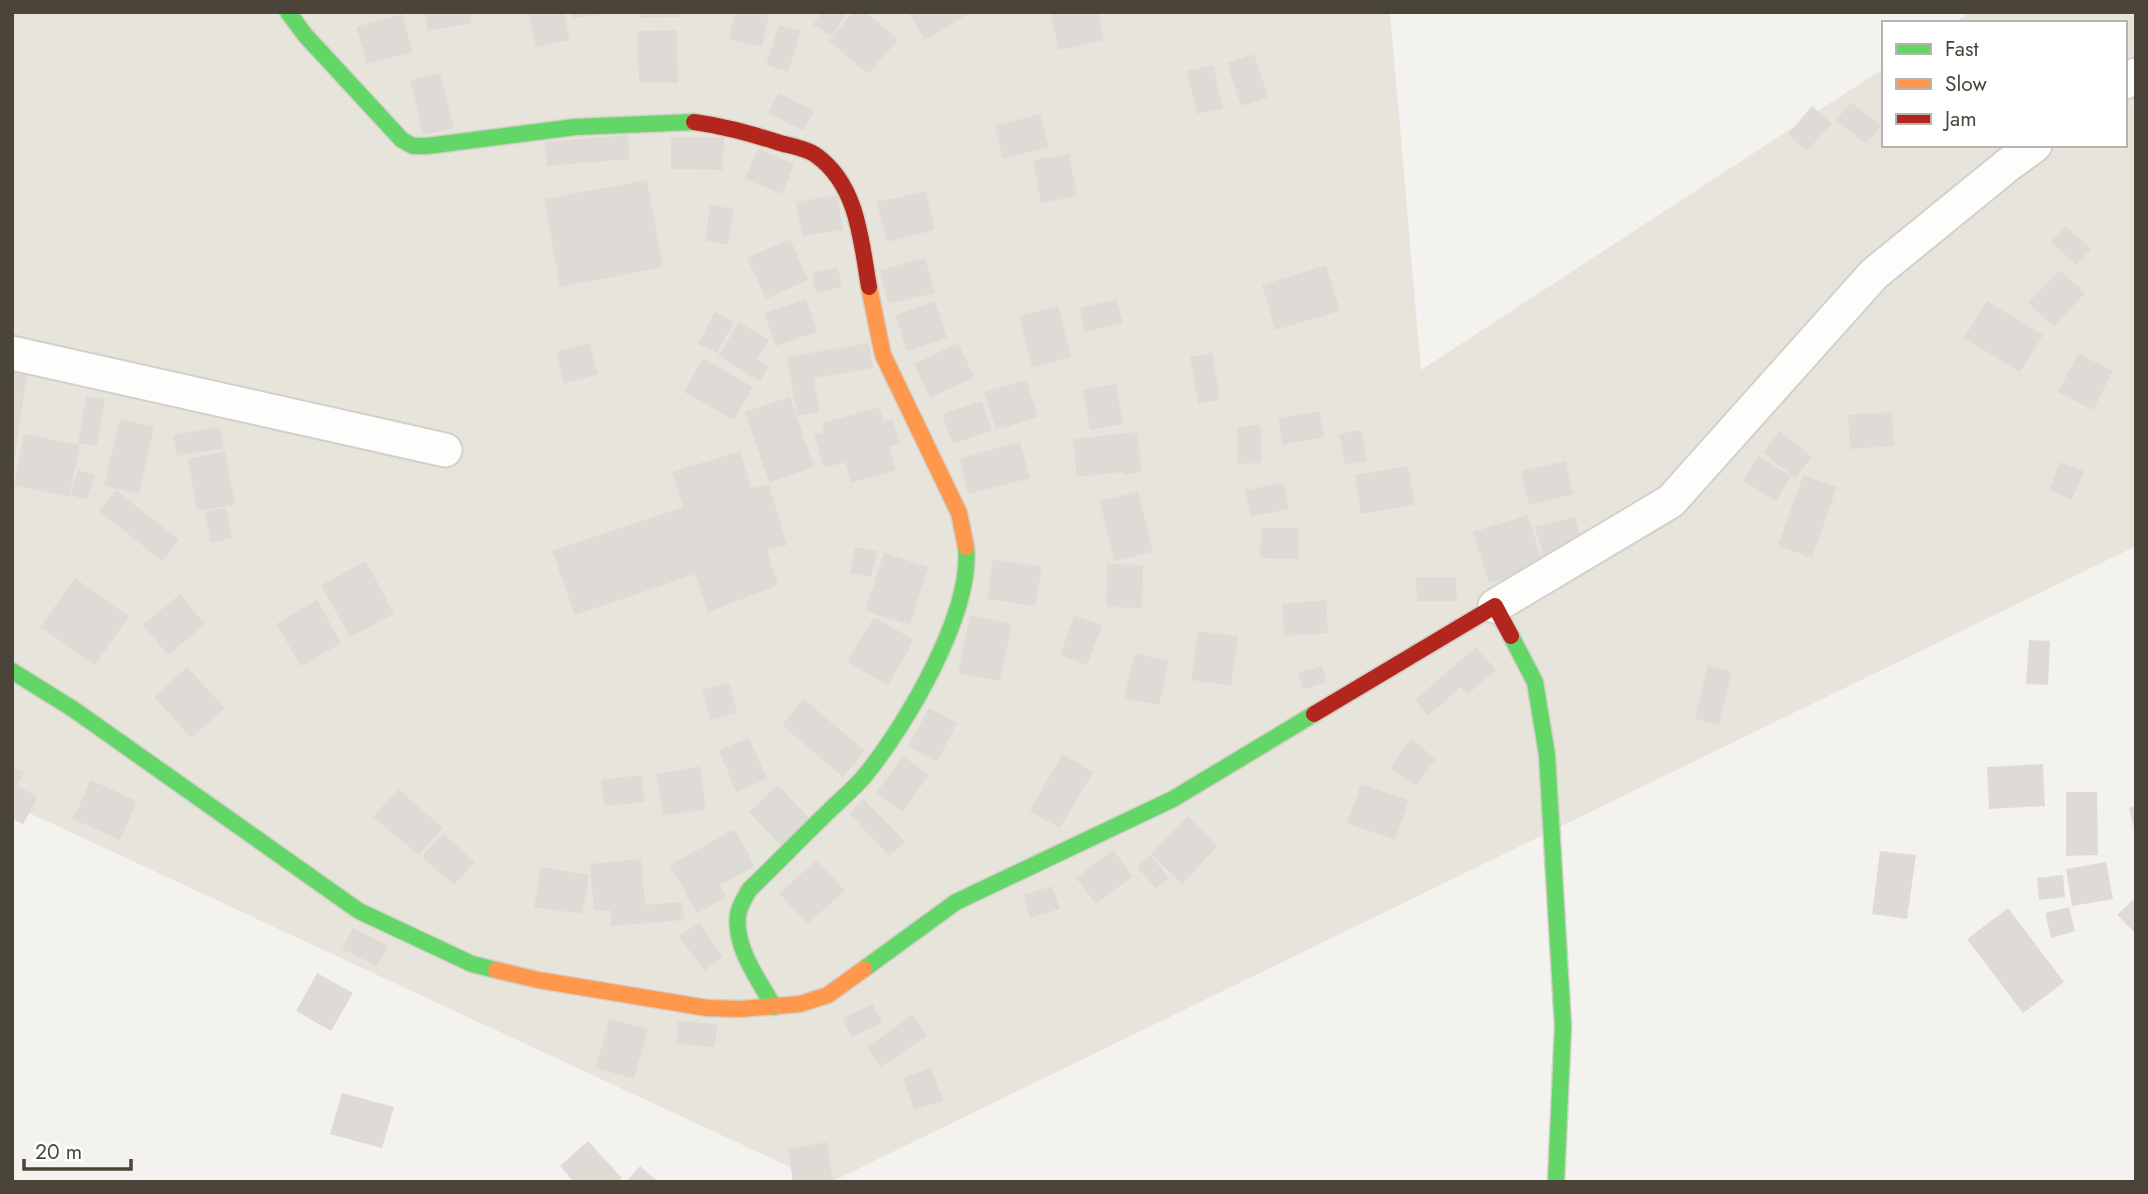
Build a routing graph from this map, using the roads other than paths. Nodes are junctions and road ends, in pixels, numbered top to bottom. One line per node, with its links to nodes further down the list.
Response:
1 (288, 12): 7 (main road)
2 (2032, 147): 5 (street)
3 (12, 353): 4 (street)
4 (445, 450)
5 (1495, 606): 7 (main road); 8 (main road)
6 (12, 671): 7 (main road)
7 (775, 1007)
8 (1556, 1182)

